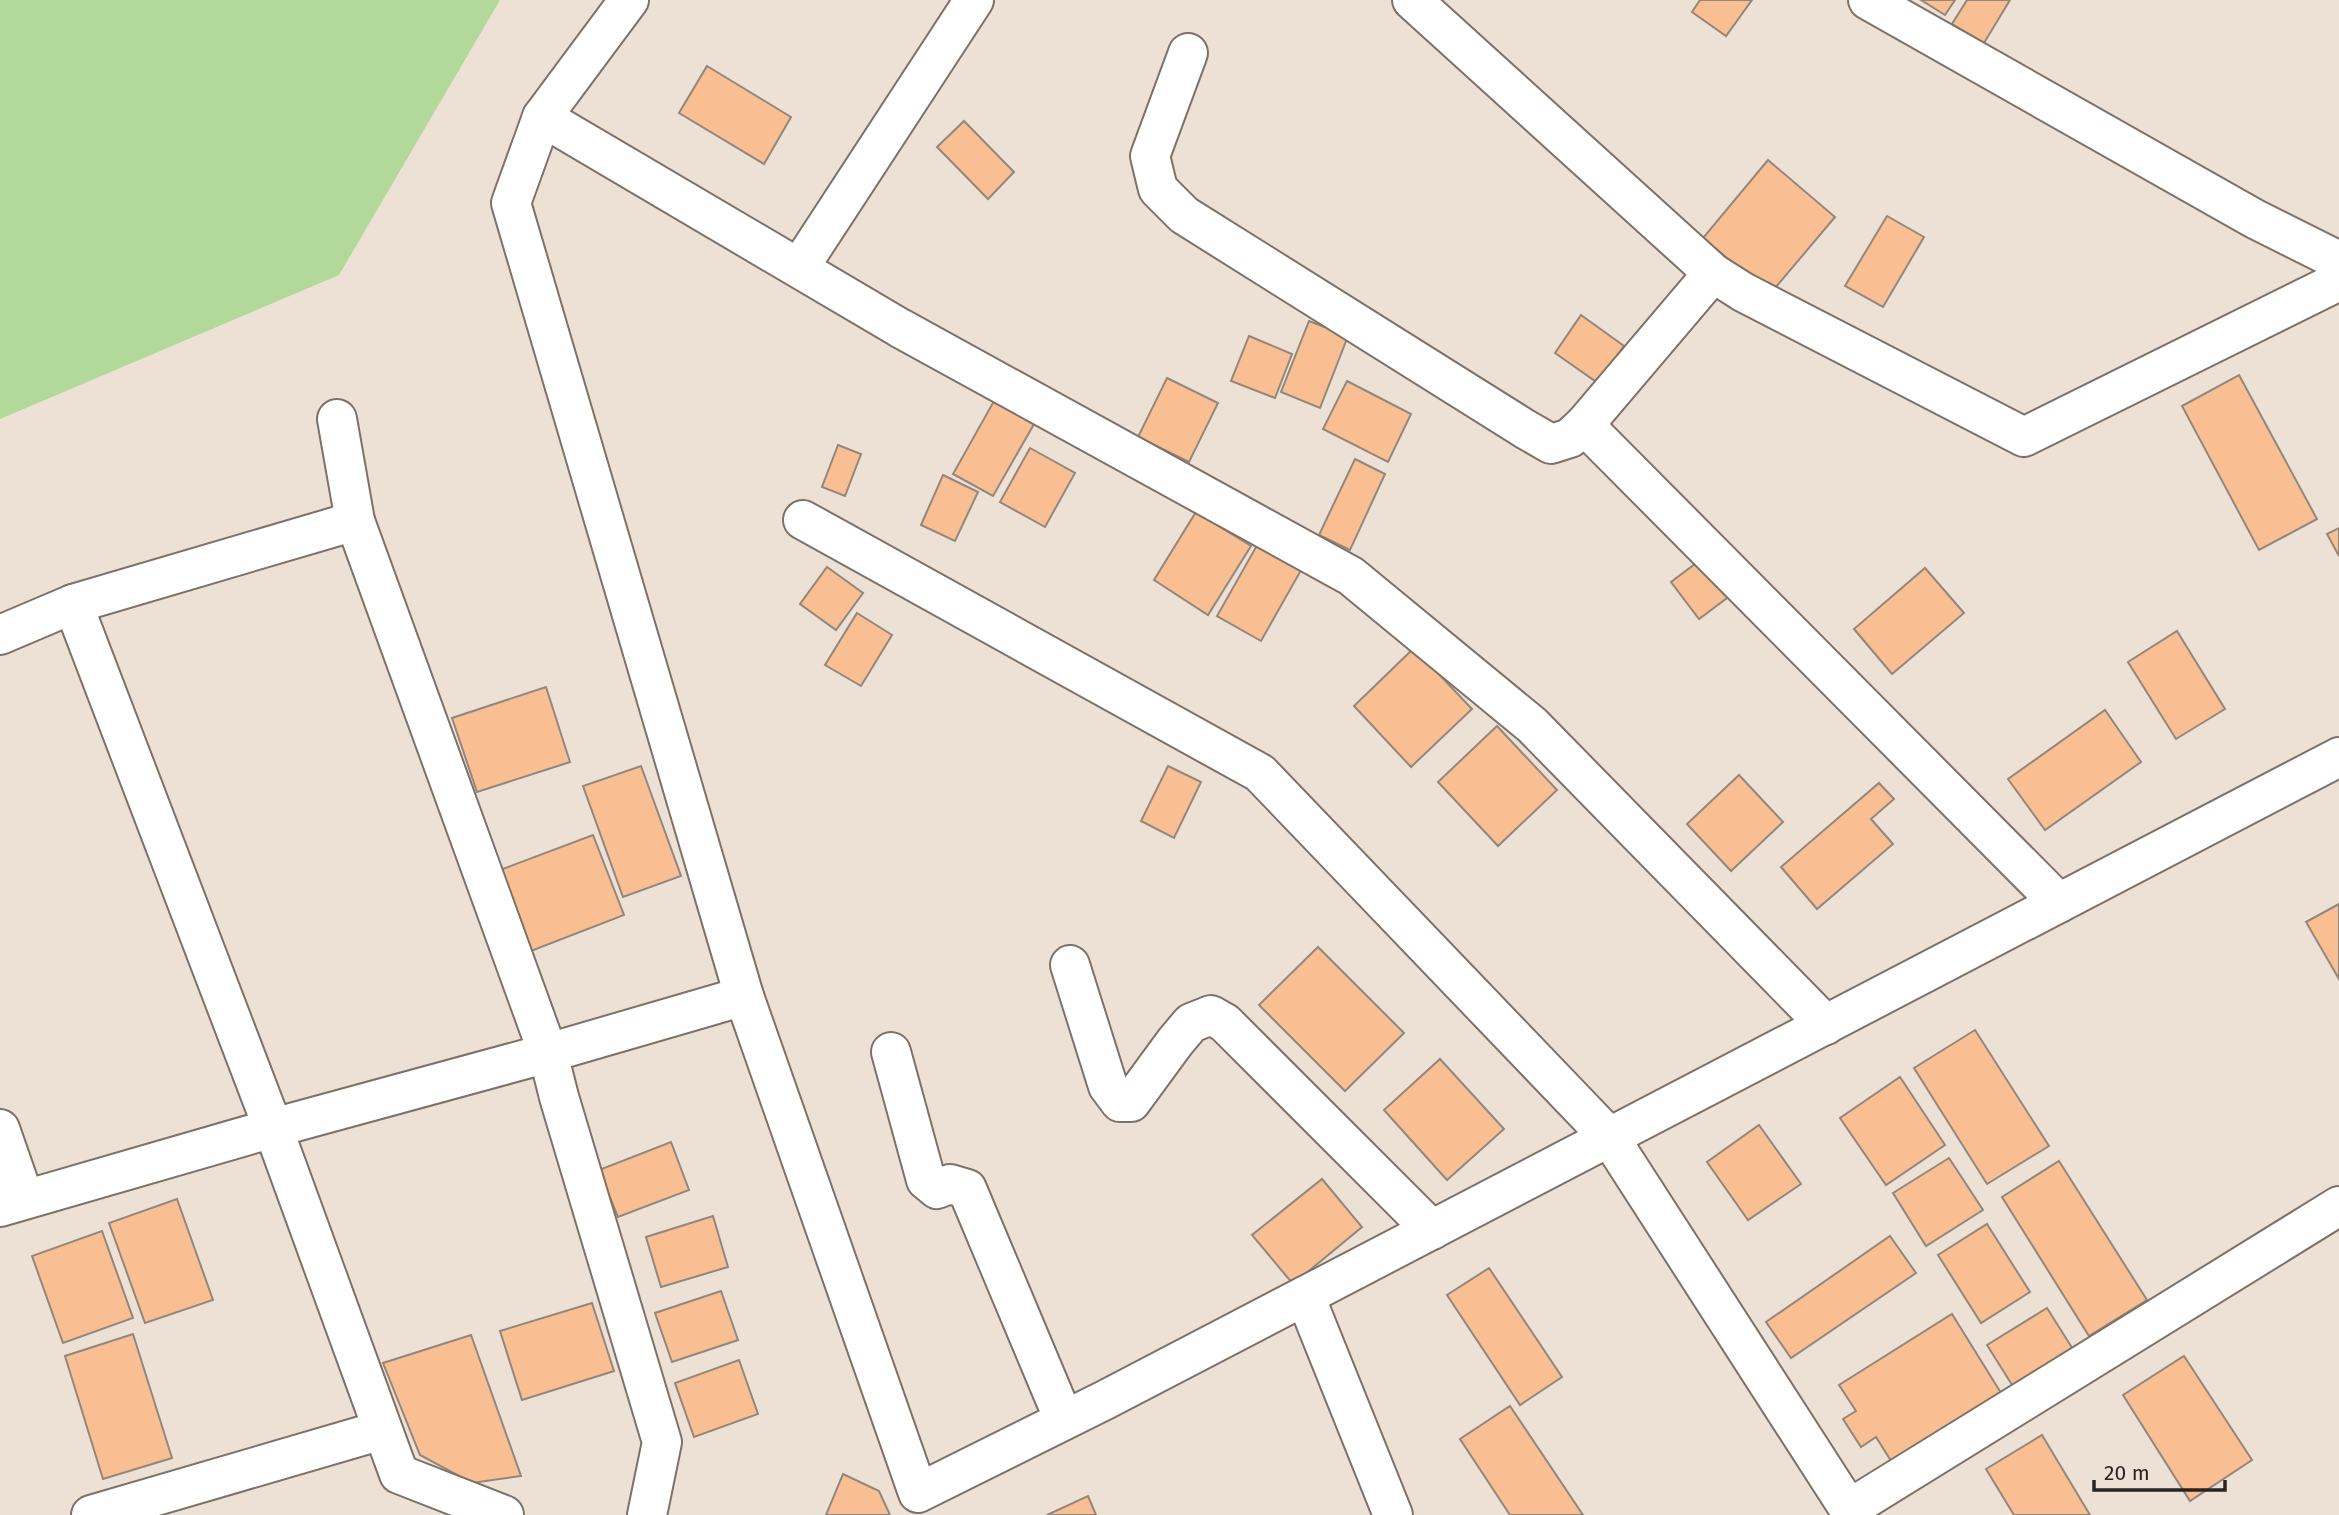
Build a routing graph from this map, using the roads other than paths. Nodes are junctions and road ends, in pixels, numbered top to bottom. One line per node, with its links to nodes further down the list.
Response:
1 (629, 0): 6 (street)
2 (974, 0): 8 (street)
3 (1412, 0): 9 (street)
4 (1868, 0): 7 (street)
5 (1188, 53): 12 (street)
6 (542, 117): 8 (street); 20 (street)
7 (2339, 261)
8 (799, 268): 21 (street)
9 (1713, 273): 10 (street); 12 (street)
10 (2339, 281)
11 (337, 419): 14 (street)
12 (1584, 425): 18 (street)
13 (803, 520): 26 (street)
14 (355, 521): 15 (street); 23 (street)
15 (73, 604): 16 (street); 24 (street)
16 (0, 635)
17 (2339, 757): 18 (street)
18 (2059, 903): 21 (street)
19 (1070, 965): 29 (street)
20 (744, 996): 23 (street); 31 (street)
21 (1826, 1025): 26 (street)
22 (891, 1052): 31 (street)
23 (548, 1053): 24 (street); 36 (street)
24 (273, 1128): 27 (street); 32 (street)
25 (0, 1129): 27 (street)
26 (1610, 1138): 29 (street); 33 (street)
27 (12, 1203)
28 (2339, 1206): 33 (street)
29 (1432, 1230): 30 (street)
30 (1305, 1296): 31 (street); 37 (street)
31 (1064, 1420)
32 (382, 1430): 34 (street); 35 (street)
33 (1851, 1512)
34 (91, 1515)
35 (504, 1515)
36 (647, 1515)
37 (1393, 1515)

